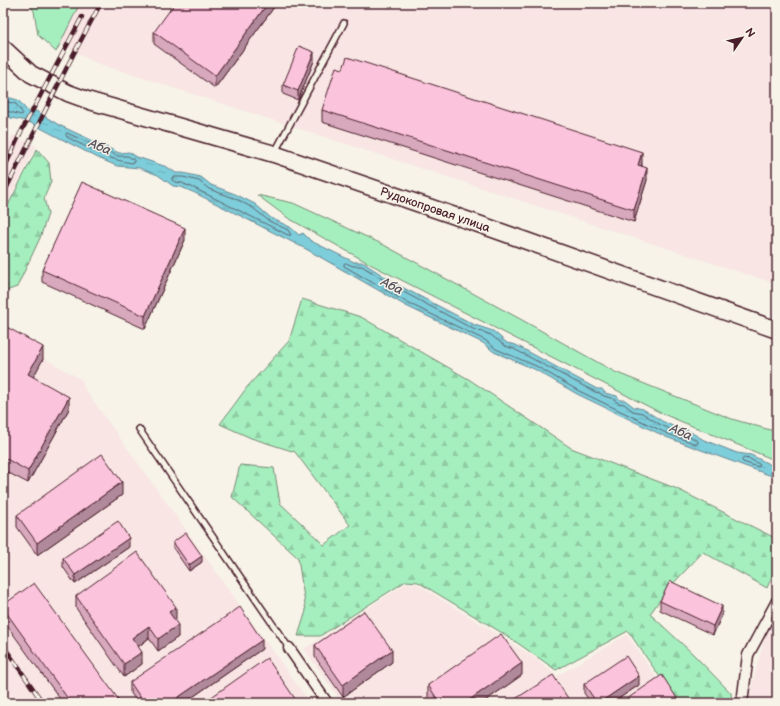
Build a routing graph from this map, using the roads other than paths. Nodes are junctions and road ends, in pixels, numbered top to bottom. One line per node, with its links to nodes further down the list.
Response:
1 (344, 23): 3 (lane)
2 (3, 48): 3 (main road, Рудокопровая улица)
3 (274, 154): 4 (main road, Рудокопровая улица)
4 (777, 330)
5 (139, 429): 7 (lane)
6 (777, 601): 9 (street)
7 (289, 648): 8 (street)
8 (327, 703)
9 (742, 703)

